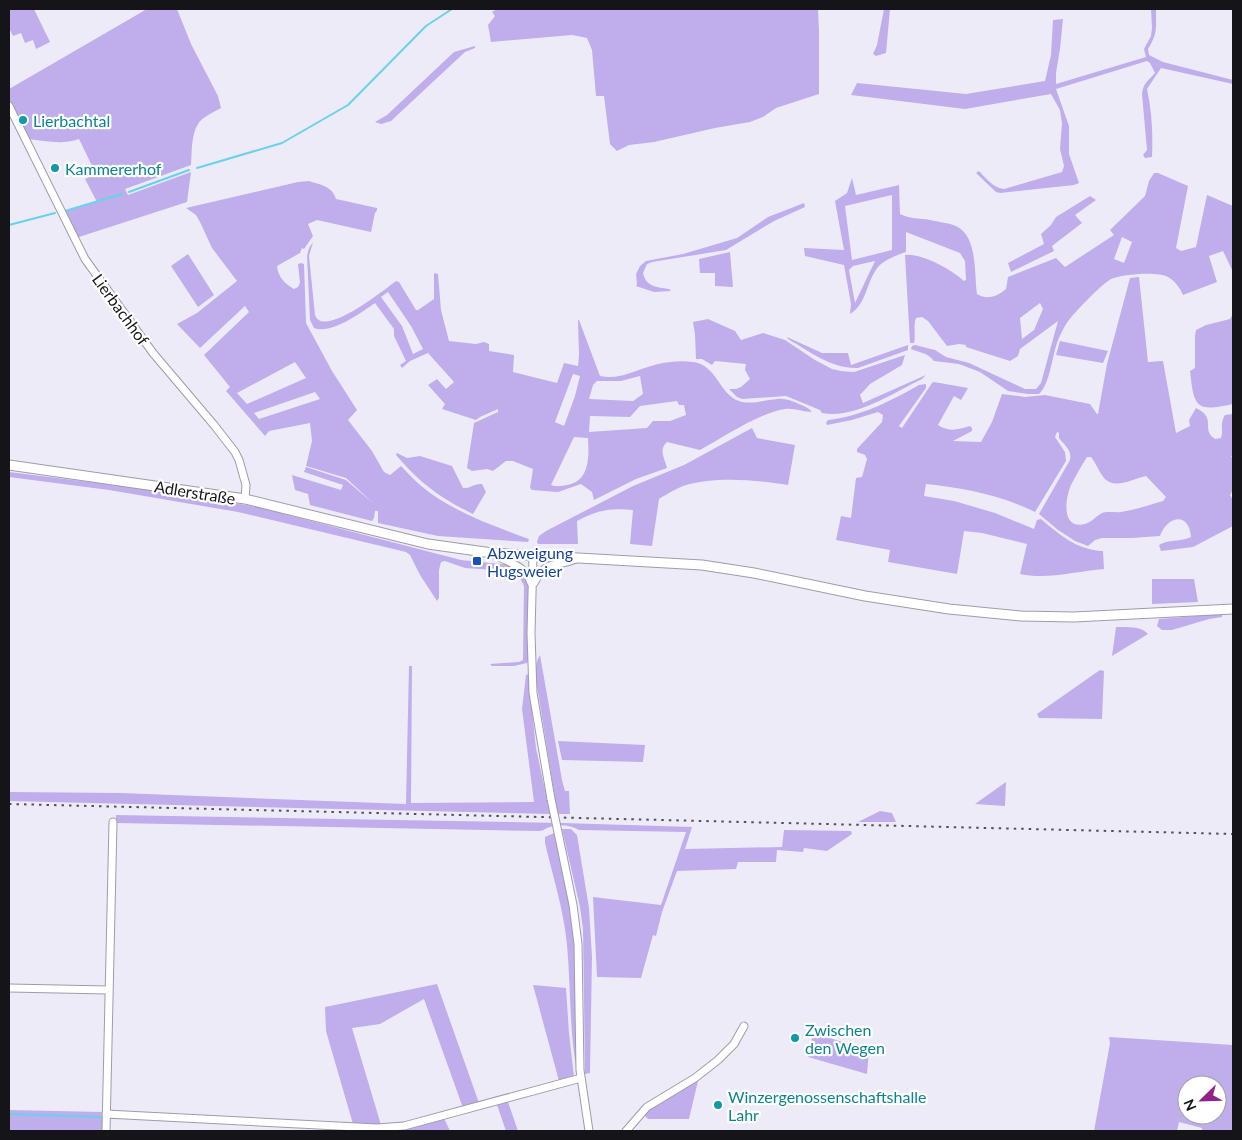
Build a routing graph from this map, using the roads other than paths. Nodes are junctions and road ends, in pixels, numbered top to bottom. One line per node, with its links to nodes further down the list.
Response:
1 (9, 106): 3 (street, Lierbachhof)
2 (9, 465): 3 (main road, Adlerstraße)
3 (245, 499): 4 (main road, Adlerstraße)
4 (492, 553): 5 (main road, Adlerstraße); 7 (street)
5 (533, 554): 6 (main road, Adlerstraße); 7 (street)
6 (578, 558): 7 (street); 8 (main road, Adlerstraße)
7 (532, 585): 13 (street, bridge)
8 (1233, 609)
9 (113, 822): 11 (street)
10 (9, 988): 11 (street)
11 (108, 990): 14 (street)
12 (744, 1026): 17 (street)
13 (581, 1078): 14 (street); 16 (street)
14 (106, 1114): 15 (street)
15 (106, 1131)
16 (590, 1131)
17 (626, 1131)

